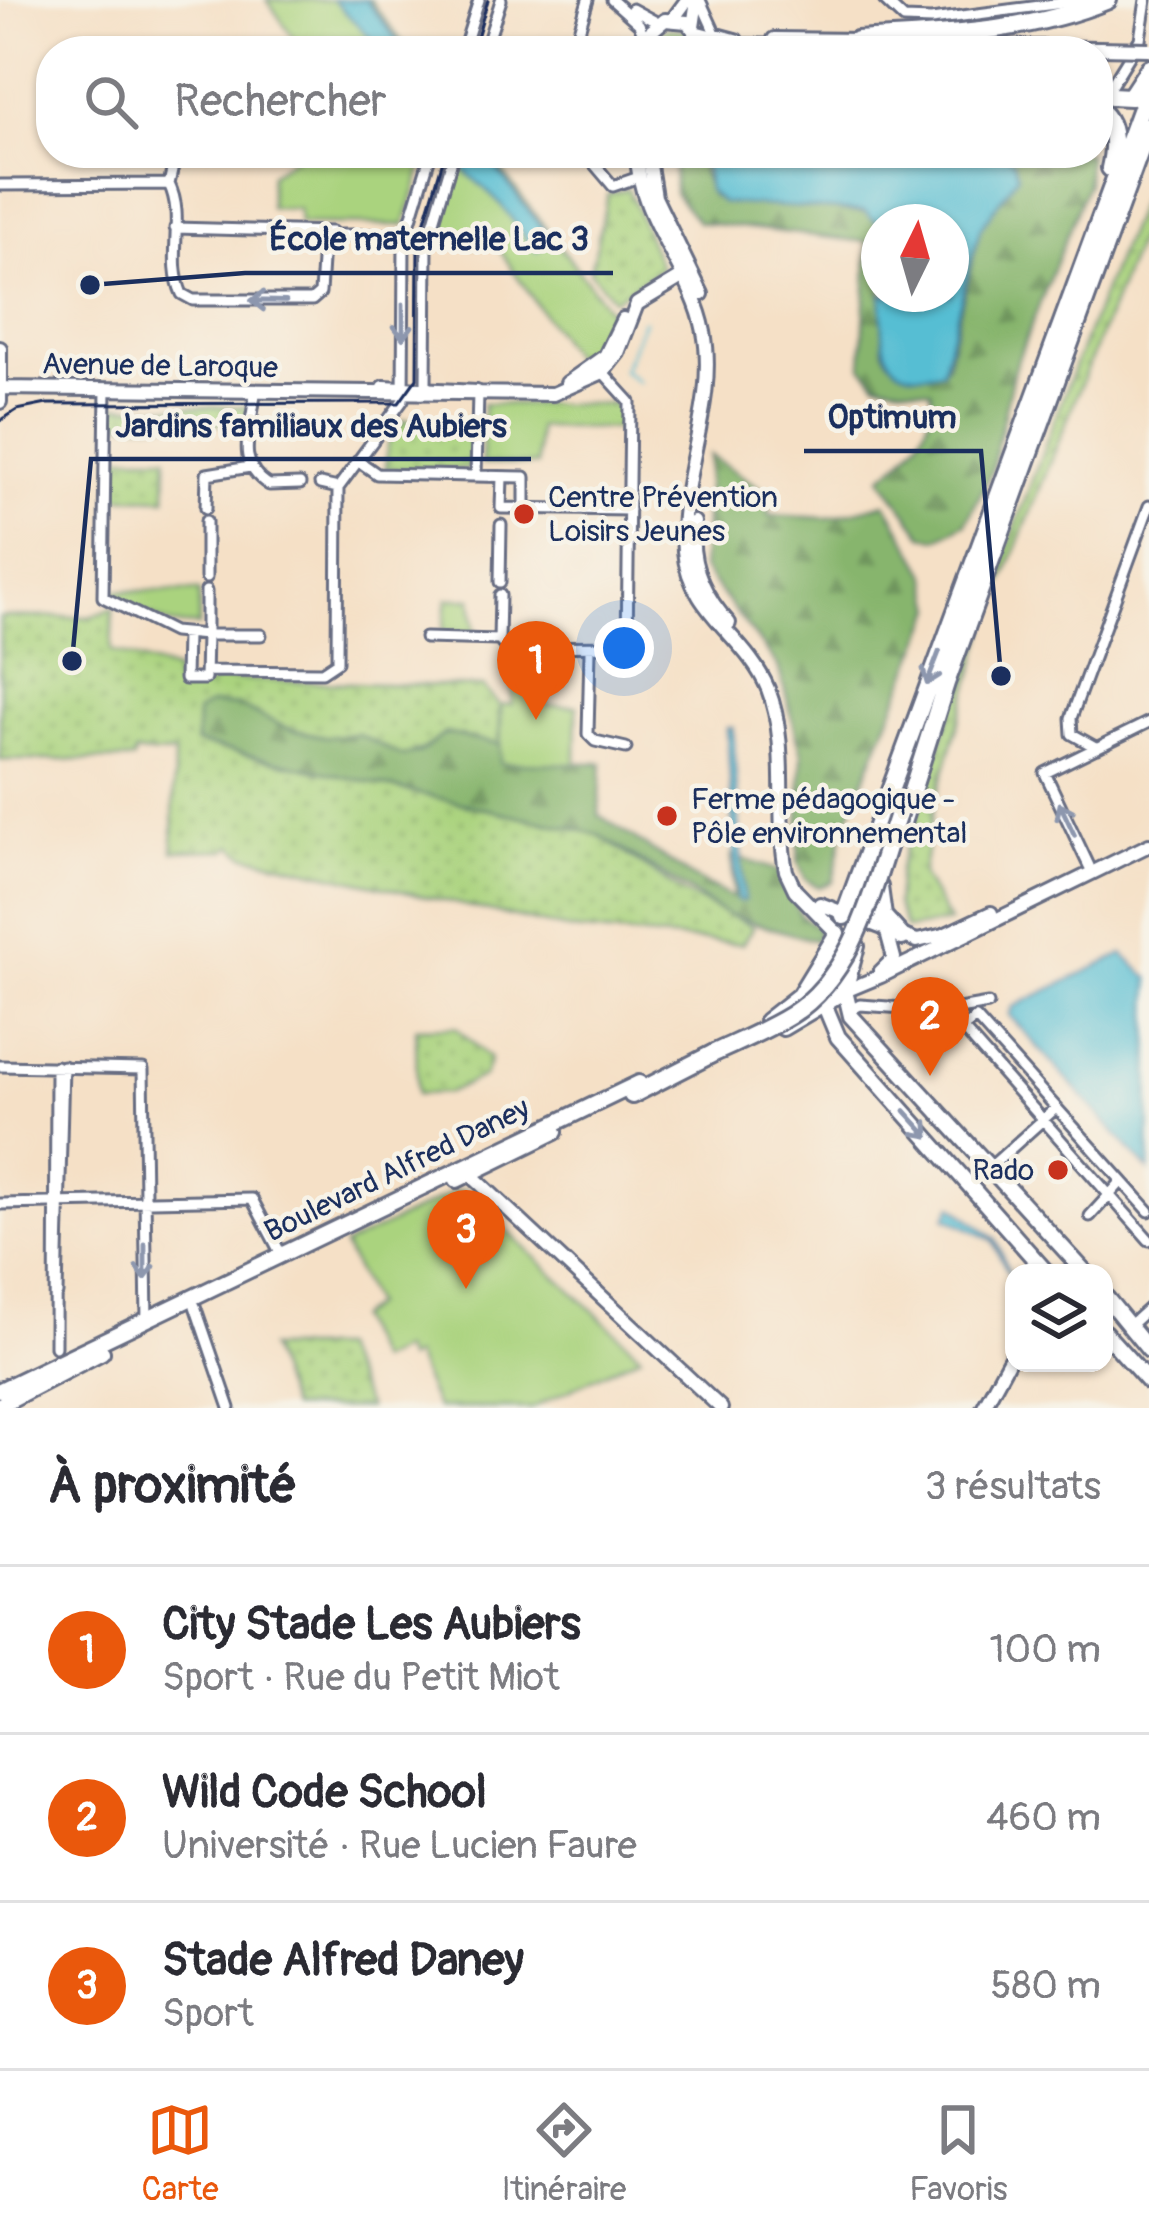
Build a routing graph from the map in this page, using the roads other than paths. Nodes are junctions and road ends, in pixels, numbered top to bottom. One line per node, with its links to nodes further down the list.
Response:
1 (479, 0): 14 (street)
2 (501, 0): 15 (street)
3 (588, 0): 16 (street)
4 (617, 0): 12 (street); 17 (street)
5 (687, 0): 11 (street)
6 (699, 0): 13 (street); 21 (street)
7 (884, 0): 8 (street)
8 (1086, 0)
9 (1108, 0): 22 (highway)
10 (1144, 0): 26 (street)
11 (674, 19): 12 (street); 13 (street)
12 (658, 23): 18 (street)
13 (696, 30): 19 (street); 20 (street)
14 (468, 36)
15 (490, 36)
16 (577, 36)
17 (643, 36)
18 (651, 36)
19 (698, 36)
20 (723, 36)
21 (726, 36)
22 (956, 36)
23 (1113, 48): 24 (street, bridge)
24 (1149, 49)
25 (1149, 68): 28 (highway)
26 (1113, 86)
27 (1149, 86): 40 (highway)
28 (1113, 96)
29 (1149, 126): 77 (highway)
30 (173, 168): 38 (street)
31 (426, 168): 43 (street)
32 (450, 168): 50 (street)
33 (598, 168): 37 (street)
34 (638, 168): 37 (street)
35 (650, 168): 44 (street)
36 (1110, 168): 40 (highway)
37 (639, 177): 44 (street)
38 (169, 184): 39 (street); 41 (street)
39 (0, 185)
40 (1103, 206): 81 (highway, one-way to 81)
41 (175, 228): 42 (street); 42 (street, one-way to 41)
42 (338, 232): 43 (street)
43 (406, 235): 50 (street, one-way to 50)
44 (686, 268): 46 (street); 85 (street)
45 (0, 348): 47 (street)
46 (600, 368): 51 (street, Avenue de Laroque); 63 (street)
47 (1, 388): 48 (street, Avenue de Laroque); 52 (street)
48 (106, 389): 49 (street, Avenue de Laroque); 70 (street)
49 (255, 391): 50 (street, Avenue de Laroque); 54 (street)
50 (413, 391): 51 (street, Avenue de Laroque); 53 (street)
51 (478, 392): 55 (street)
52 (0, 402)
53 (360, 462): 55 (street); 59 (street)
54 (250, 467): 57 (street); 61 (street)
55 (476, 476): 56 (street)
56 (502, 477): 62 (street); 62 (street)
57 (300, 484)
58 (320, 484): 59 (street)
59 (338, 488): 76 (street)
60 (1149, 506): 80 (street)
61 (206, 508)
62 (525, 508): 63 (street)
63 (629, 509): 75 (street)
64 (206, 521): 66 (street)
65 (501, 525): 67 (street)
66 (206, 578)
67 (500, 582)
68 (206, 591): 71 (street)
69 (500, 595): 74 (street)
70 (186, 634): 71 (street); 76 (street)
71 (206, 635): 72 (street); 76 (street)
72 (261, 635)
73 (424, 638): 74 (street)
74 (499, 640): 75 (street)
75 (590, 650): 79 (street)
76 (206, 670)
77 (940, 702): 81 (highway); 84 (highway)
78 (1149, 722): 80 (street)
79 (626, 748)
80 (1097, 748): 83 (street, one-way to 80)
81 (891, 808): 85 (highway); 101 (highway, bridge)
82 (1149, 841): 83 (street); 88 (street)
83 (1089, 866): 87 (street)
84 (879, 887): 86 (highway); 87 (highway)
85 (837, 921): 86 (street); 89 (street); 91 (main road); 107 (main road, Boulevard Alfred Daney)
86 (865, 924): 87 (street); 89 (main road)
87 (894, 934): 88 (street)
88 (869, 980): 89 (street)
89 (845, 991): 91 (main road, Boulevard Alfred Daney); 92 (main road)
90 (988, 1004): 93 (street)
91 (824, 1008): 94 (main road, Boulevard Alfred Daney); 96 (main road)
92 (849, 1011): 93 (street); 106 (main road)
93 (947, 1011): 95 (street)
94 (800, 1020): 96 (street); 101 (main road, Boulevard Alfred Daney)
95 (960, 1030): 97 (street); 100 (street)
96 (834, 1031): 117 (main road, one-way to 117)
97 (1018, 1065): 100 (street); 102 (street)
98 (0, 1066): 99 (street)
99 (59, 1066): 110 (street); 111 (street)
100 (1003, 1079): 103 (street)
101 (632, 1095): 107 (main road, Boulevard Alfred Daney)
102 (1056, 1108): 103 (street); 104 (street)
103 (1041, 1121): 105 (street); 106 (street)
104 (1093, 1149): 105 (street); 108 (street)
105 (1078, 1162): 109 (street)
106 (987, 1170): 118 (main road)
107 (463, 1173): 116 (main road, Boulevard Alfred Daney); 119 (main road, Boulevard Alfred Daney); 131 (street)
108 (1122, 1181): 109 (street); 113 (street)
109 (1107, 1193): 114 (street); 115 (street)
110 (145, 1202): 111 (street); 116 (street); 122 (street, one-way to 122)
111 (58, 1203): 112 (street); 125 (street)
112 (0, 1204)
113 (1149, 1211)
114 (1090, 1216)
115 (1149, 1240)
116 (282, 1256): 122 (main road, Boulevard Alfred Daney)
117 (1038, 1264)
118 (1077, 1264)
119 (195, 1306): 129 (main road, Boulevard Alfred Daney); 130 (street)
120 (1113, 1309): 123 (main road)
121 (1149, 1309): 123 (street)
122 (147, 1322): 129 (main road, Boulevard Alfred Daney)
123 (1128, 1327): 126 (main road)
124 (1113, 1342): 128 (main road)
125 (55, 1347)
126 (1149, 1350)
127 (1005, 1368): 132 (street)
128 (1149, 1382)
129 (2, 1397)
130 (230, 1408)
131 (722, 1408)
132 (983, 1408)

